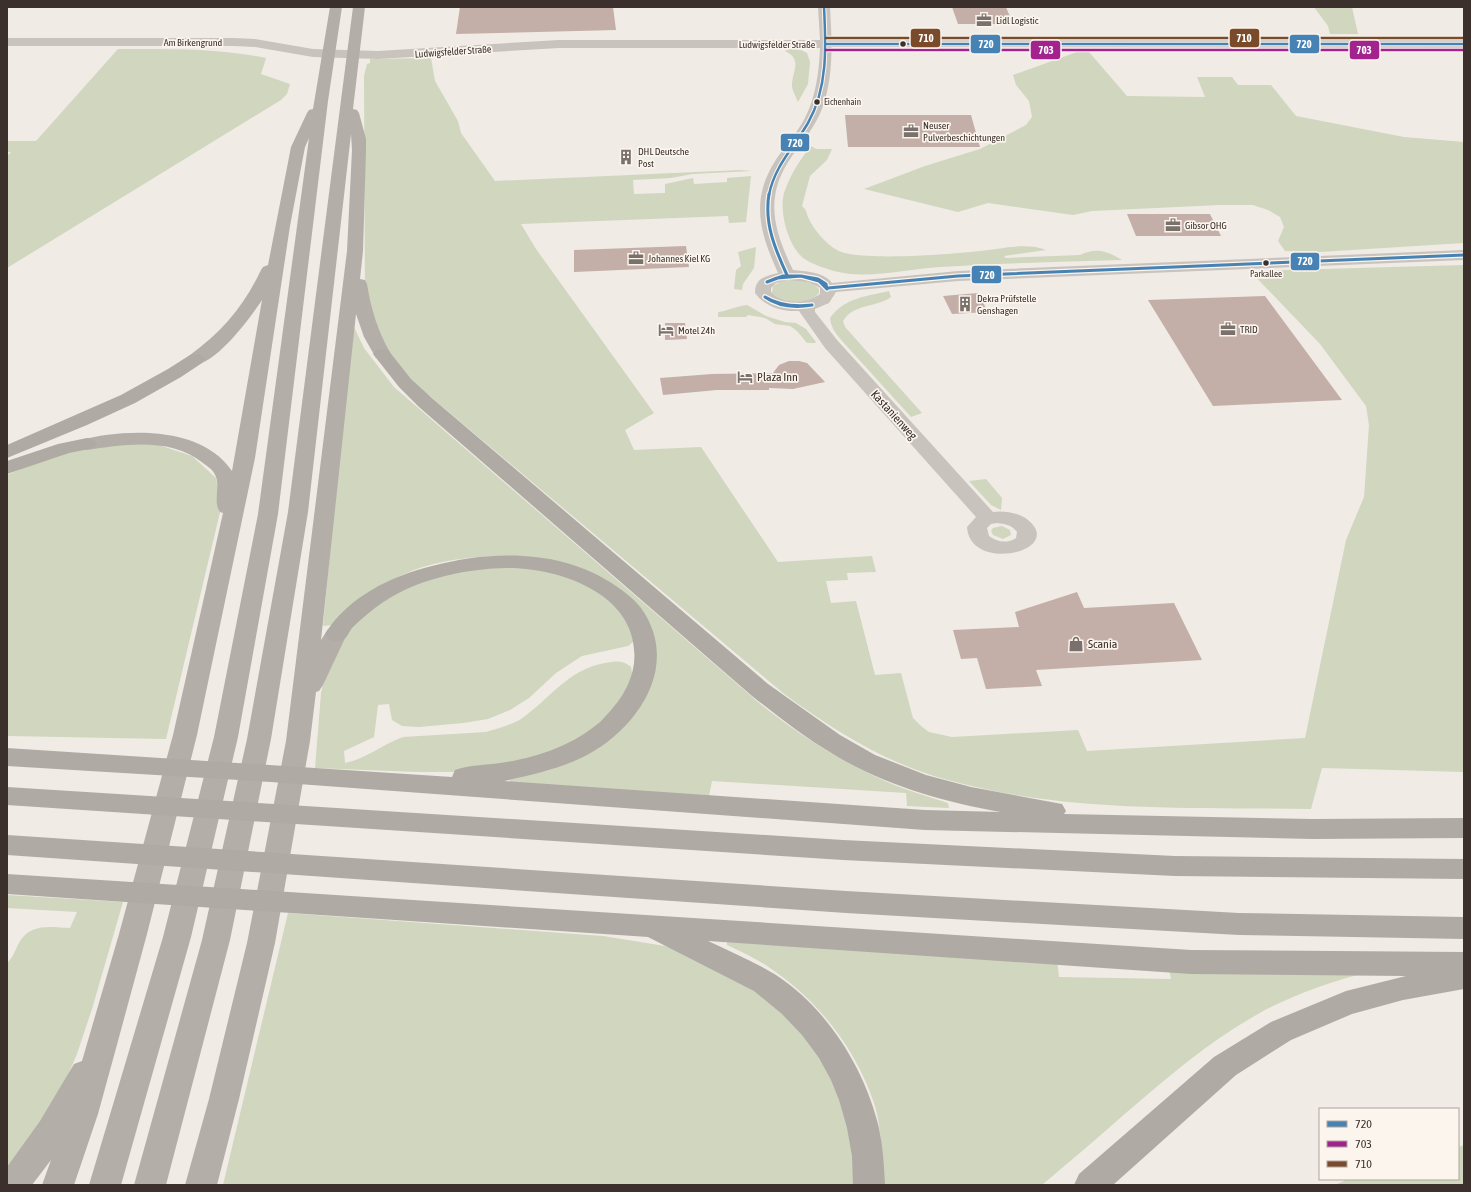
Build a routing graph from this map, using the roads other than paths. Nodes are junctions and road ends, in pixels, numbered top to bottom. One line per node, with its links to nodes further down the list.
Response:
1 (336, 7): 9 (highway)
2 (359, 7): 8 (highway)
3 (824, 7): 5 (street)
4 (7, 42): 7 (street, Am Birkengrund)
5 (826, 44): 6 (street, Ludwigsfelder Straße); 7 (street, Ludwigsfelder Straße); 13 (street)
6 (1464, 44)
7 (378, 55)
8 (349, 98): 11 (highway); 39 (highway)
9 (321, 101): 10 (highway); 38 (highway)
10 (282, 226): 16 (highway); 19 (highway)
11 (355, 251): 20 (highway); 24 (highway)
12 (1464, 255): 14 (street)
13 (787, 275): 14 (street); 15 (street)
14 (828, 288): 15 (street)
15 (806, 306): 18 (street, Kastanienweg)
16 (7, 452)
17 (7, 468): 19 (highway)
18 (988, 519)
19 (228, 541): 35 (highway)
20 (302, 706): 22 (highway); 40 (highway)
21 (7, 757): 22 (highway)
22 (271, 773): 24 (highway)
23 (7, 796): 27 (highway)
24 (1151, 825): 25 (highway)
25 (1464, 828)
26 (7, 845): 32 (highway)
27 (1464, 869)
28 (7, 884): 30 (highway)
29 (7, 889): 30 (highway)
30 (127, 892): 31 (highway)
31 (647, 926): 33 (highway); 41 (highway)
32 (1464, 928)
33 (1464, 964)
34 (1464, 977): 42 (highway)
35 (103, 1041): 36 (highway); 37 (highway)
36 (12, 1185)
37 (58, 1185)
38 (105, 1185)
39 (150, 1185)
40 (201, 1185)
41 (869, 1185)
42 (1090, 1185)

